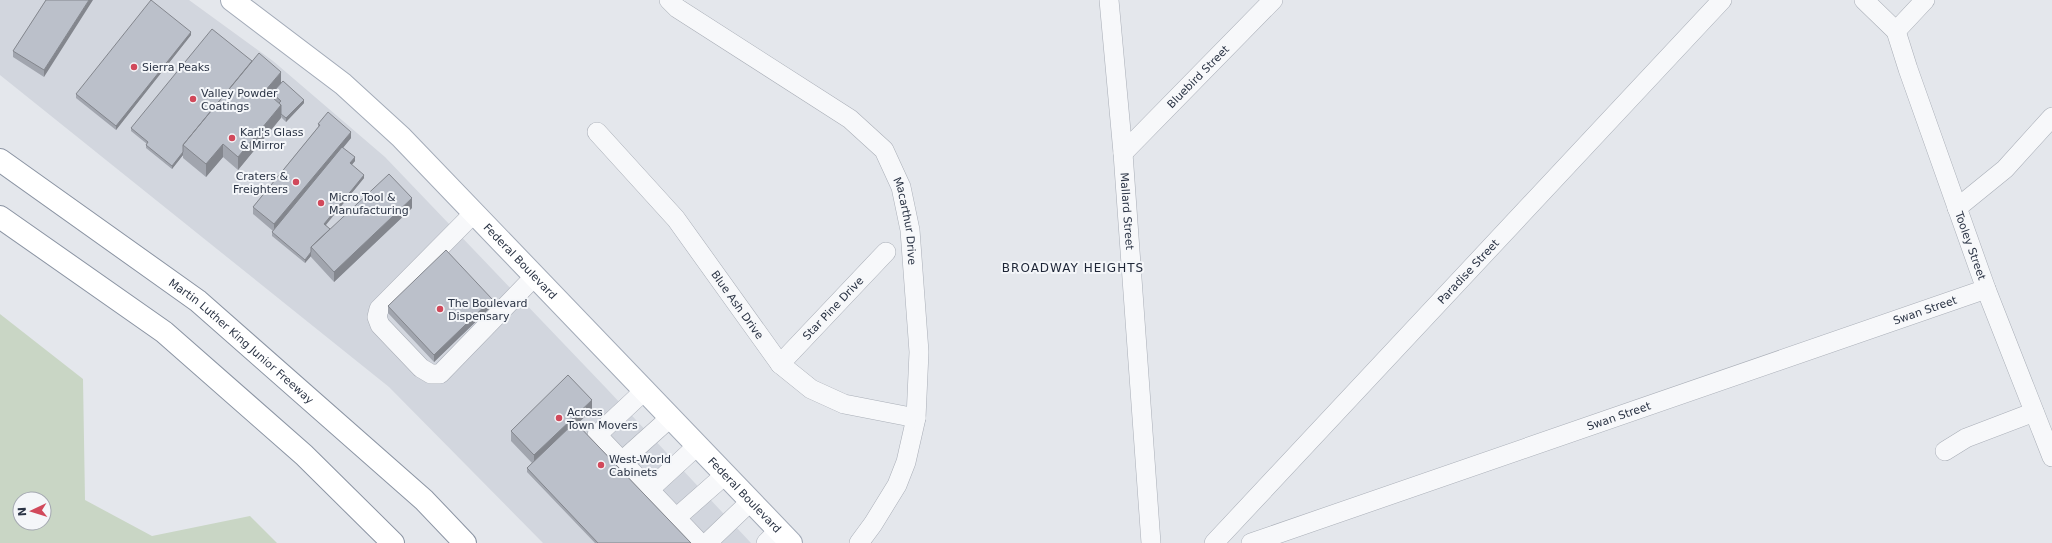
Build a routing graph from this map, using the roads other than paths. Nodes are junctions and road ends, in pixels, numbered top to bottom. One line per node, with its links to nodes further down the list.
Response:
1 (232, 0): 14 (main road, Federal Boulevard)
2 (669, 0): 23 (street, Macarthur Drive)
3 (1109, 0): 11 (street, Mallard Street)
4 (1274, 0): 11 (street, Bluebird Street)
5 (1722, 0): 39 (street, Paradise Street)
6 (1864, 0): 8 (street)
7 (1925, 0): 8 (street)
8 (1896, 31): 13 (street, Tooley Street)
9 (2052, 117): 13 (street)
10 (597, 132): 19 (street, Blue Ash Drive)
11 (1123, 153): 38 (street, Mallard Street)
12 (0, 160): 34 (main road, Martin Luther King Junior Freeway)
13 (1957, 208): 18 (street, Tooley Street)
14 (474, 213): 17 (main road, Federal Boulevard); 17 (street)
15 (0, 217): 33 (main road)
16 (886, 252): 19 (street, Star Pine Drive)
17 (535, 276): 20 (main road, Federal Boulevard)
18 (1986, 289): 21 (street, Tooley Street); 40 (street, Swan Street)
19 (780, 364): 23 (street, Blue Ash Drive)
20 (644, 391): 22 (main road, Federal Boulevard); 27 (street)
21 (2034, 412): 25 (street); 26 (street, Tooley Street)
22 (671, 417): 24 (main road, Federal Boulevard); 27 (street)
23 (916, 418): 37 (street, Macarthur Drive)
24 (698, 446): 28 (main road, Federal Boulevard); 29 (street)
25 (1945, 451)
26 (2052, 457)
27 (622, 461): 29 (street)
28 (726, 474): 30 (main road, Federal Boulevard); 31 (street)
29 (649, 490): 31 (street)
30 (751, 501): 32 (main road, Federal Boulevard); 36 (street)
31 (676, 518): 35 (street)
32 (779, 539)
33 (393, 543)
34 (465, 543)
35 (700, 543)
36 (708, 543)
37 (859, 543)
38 (1151, 543)
39 (1214, 543)
40 (1251, 543)

